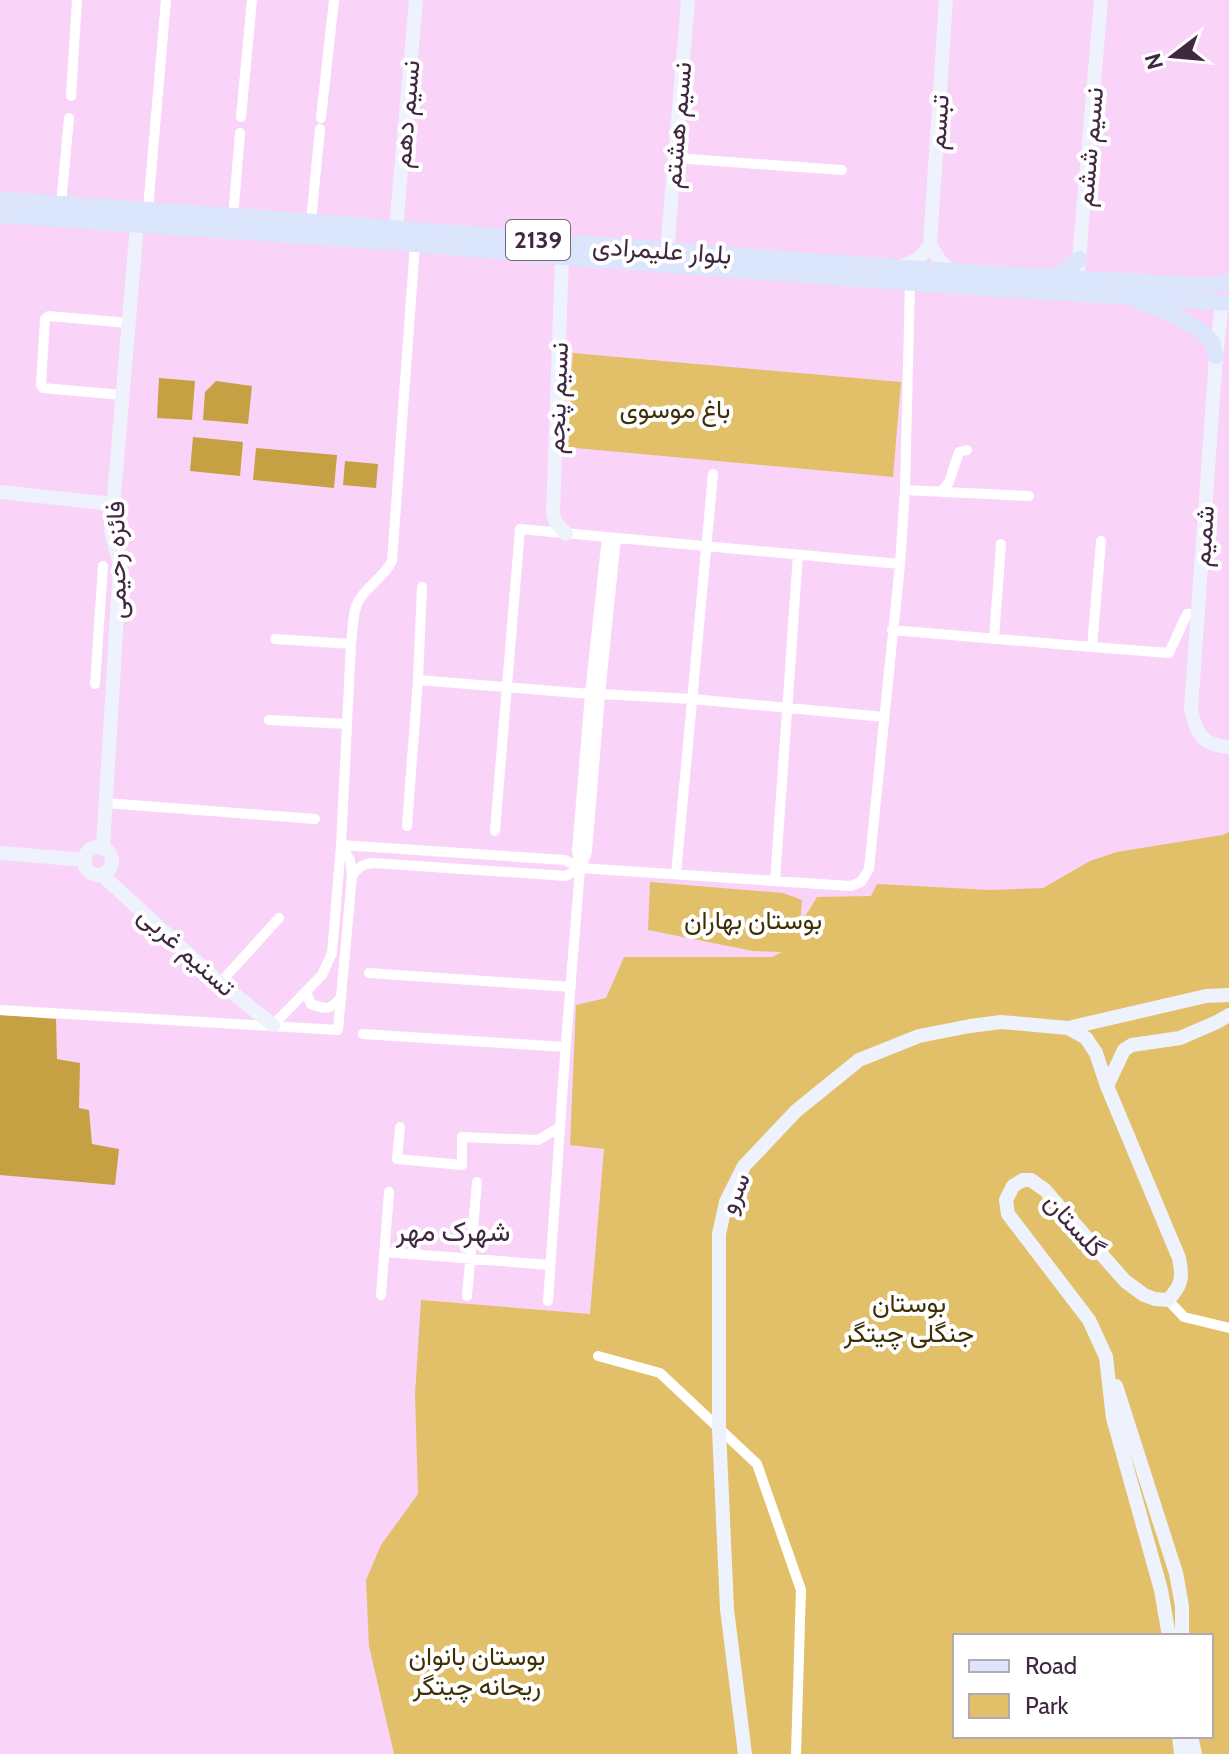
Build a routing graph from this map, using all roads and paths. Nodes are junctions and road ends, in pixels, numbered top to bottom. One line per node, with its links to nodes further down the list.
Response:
1 (77, 0): 9 (street)
2 (166, 0): 17 (street)
3 (252, 0): 10 (street)
4 (334, 0): 20 (street)
5 (416, 0): 22 (street, نسیم دهم)
6 (688, 0): 13 (street, نسیم هشتم)
7 (946, 0): 24 (street, تبسم)
8 (1101, 0): 27 (street, نسیم ششم)
9 (71, 96)
10 (241, 117)
11 (69, 118): 16 (street)
12 (240, 133): 19 (street)
13 (675, 158): 14 (street); 25 (street, نسیم هشتم)
14 (842, 170)
15 (0, 200): 16 (main road, بلوار علیمرادی / 2139)
16 (61, 205): 17 (main road, بلوار علیمرادی / 2139)
17 (148, 209): 19 (main road, بلوار علیمرادی / 2139)
18 (0, 215): 21 (main road, بلوار علیمرادی / 2139)
19 (233, 217): 20 (main road, بلوار علیمرادی / 2139)
20 (311, 221): 22 (main road, بلوار علیمرادی / 2139)
21 (137, 225): 23 (main road, بلوار علیمرادی / 2139); 36 (street, فائزه رحیمی)
22 (396, 228): 25 (main road, بلوار علیمرادی / 2139)
23 (415, 244): 26 (main road, بلوار علیمرادی / 2139); 61 (street)
24 (930, 244): 28 (street); 29 (street)
25 (667, 251): 28 (main road, بلوار علیمرادی / 2139)
26 (562, 257): 31 (main road, بلوار علیمرادی / 2139); 46 (street, نسیم پنجم)
27 (1079, 259): 30 (main road); 33 (street, نسیم ششم)
28 (900, 267): 29 (main road, بلوار علیمرادی / 2139)
29 (950, 271): 30 (main road, بلوار علیمرادی / 2139)
30 (1048, 278): 33 (main road, بلوار علیمرادی / 2139)
31 (910, 282): 33 (main road, بلوار علیمرادی / 2139); 41 (street)
32 (1229, 282): 33 (main road, بلوار علیمرادی / 2139)
33 (1076, 287): 34 (main road, بلوار علیمرادی / 2139)
34 (1121, 297): 35 (main road, بلوار علیمرادی / 2139); 37 (main road)
35 (1225, 302): 37 (street, شمیم)
36 (128, 323): 38 (street, فائزه رحیمی); 38 (street)
37 (1216, 356): 57 (street, شمیم)
38 (122, 395): 45 (street, فائزه رحیمی)
39 (967, 450): 43 (street)
40 (713, 474): 50 (street)
41 (905, 490): 43 (street); 52 (street)
42 (0, 492): 45 (street)
43 (941, 492): 44 (street)
44 (1029, 496)
45 (113, 504): 56 (street, فائزه رحیمی)
46 (566, 534): 47 (street); 65 (street)
47 (611, 538): 50 (street); 66 (street)
48 (1101, 541): 62 (street)
49 (1001, 544): 60 (street)
50 (706, 546): 51 (street); 67 (street)
51 (798, 555): 52 (street); 68 (street)
52 (900, 564): 58 (street)
53 (103, 566): 55 (street)
54 (422, 587): 63 (street)
55 (101, 604): 56 (street); 64 (street)
56 (119, 606): 73 (street, فائزه رحیمی)
57 (1198, 613): 62 (street); 72 (street, شمیم)
58 (892, 630): 60 (street); 69 (street)
59 (275, 639): 61 (street)
60 (994, 639): 62 (street)
61 (351, 644): 71 (street)
62 (1092, 647)
63 (418, 680): 65 (street); 75 (street)
64 (95, 684)
65 (508, 687): 66 (street); 76 (street)
66 (595, 694): 67 (street); 81 (street)
67 (692, 699): 68 (street); 82 (street)
68 (787, 707): 69 (street); 85 (street)
69 (884, 717): 85 (street)
70 (269, 720): 71 (street)
71 (347, 724): 77 (street)
72 (1229, 747)
73 (106, 803): 74 (street); 78 (street, فائزه رحیمی)
74 (315, 819)
75 (407, 826)
76 (495, 831)
77 (341, 845): 81 (street); 84 (street); 90 (street)
78 (103, 848): 80 (street); 83 (street)
79 (0, 853): 80 (street)
80 (85, 860): 83 (street)
81 (580, 868): 82 (street); 84 (street); 89 (street)
82 (676, 874): 85 (street)
83 (102, 875): 88 (street, تسنیم غربی)
84 (352, 876): 92 (street)
85 (775, 881)
86 (279, 918): 88 (street)
87 (369, 973): 89 (street)
88 (220, 983): 95 (street, تسنیم غربی)
89 (571, 987): 98 (street)
90 (306, 992): 92 (street); 95 (street)
91 (1229, 995): 96 (street, سرو)
92 (341, 997): 95 (street)
93 (0, 1010): 95 (street)
94 (1229, 1015): 99 (street)
95 (273, 1025)
96 (1068, 1028): 99 (street); 114 (street, سرو)
97 (363, 1034): 98 (street)
98 (565, 1047): 101 (street)
99 (1107, 1086): 109 (street)
100 (400, 1127): 101 (street)
101 (560, 1127): 106 (street)
102 (477, 1182): 105 (street)
103 (389, 1192): 104 (street)
104 (385, 1252): 105 (street); 107 (street)
105 (470, 1259): 106 (street); 108 (street)
106 (550, 1265): 110 (street)
107 (381, 1295)
108 (467, 1296)
109 (1168, 1300): 111 (street); 113 (street, گلستان)
110 (548, 1301)
111 (1229, 1328)
112 (598, 1356): 114 (street)
113 (1106, 1357): 115 (street, گلستان); 116 (street)
114 (719, 1429): 117 (street, سرو); 118 (street)
115 (1169, 1634)
116 (1182, 1634)
117 (745, 1754)
118 (796, 1754)

